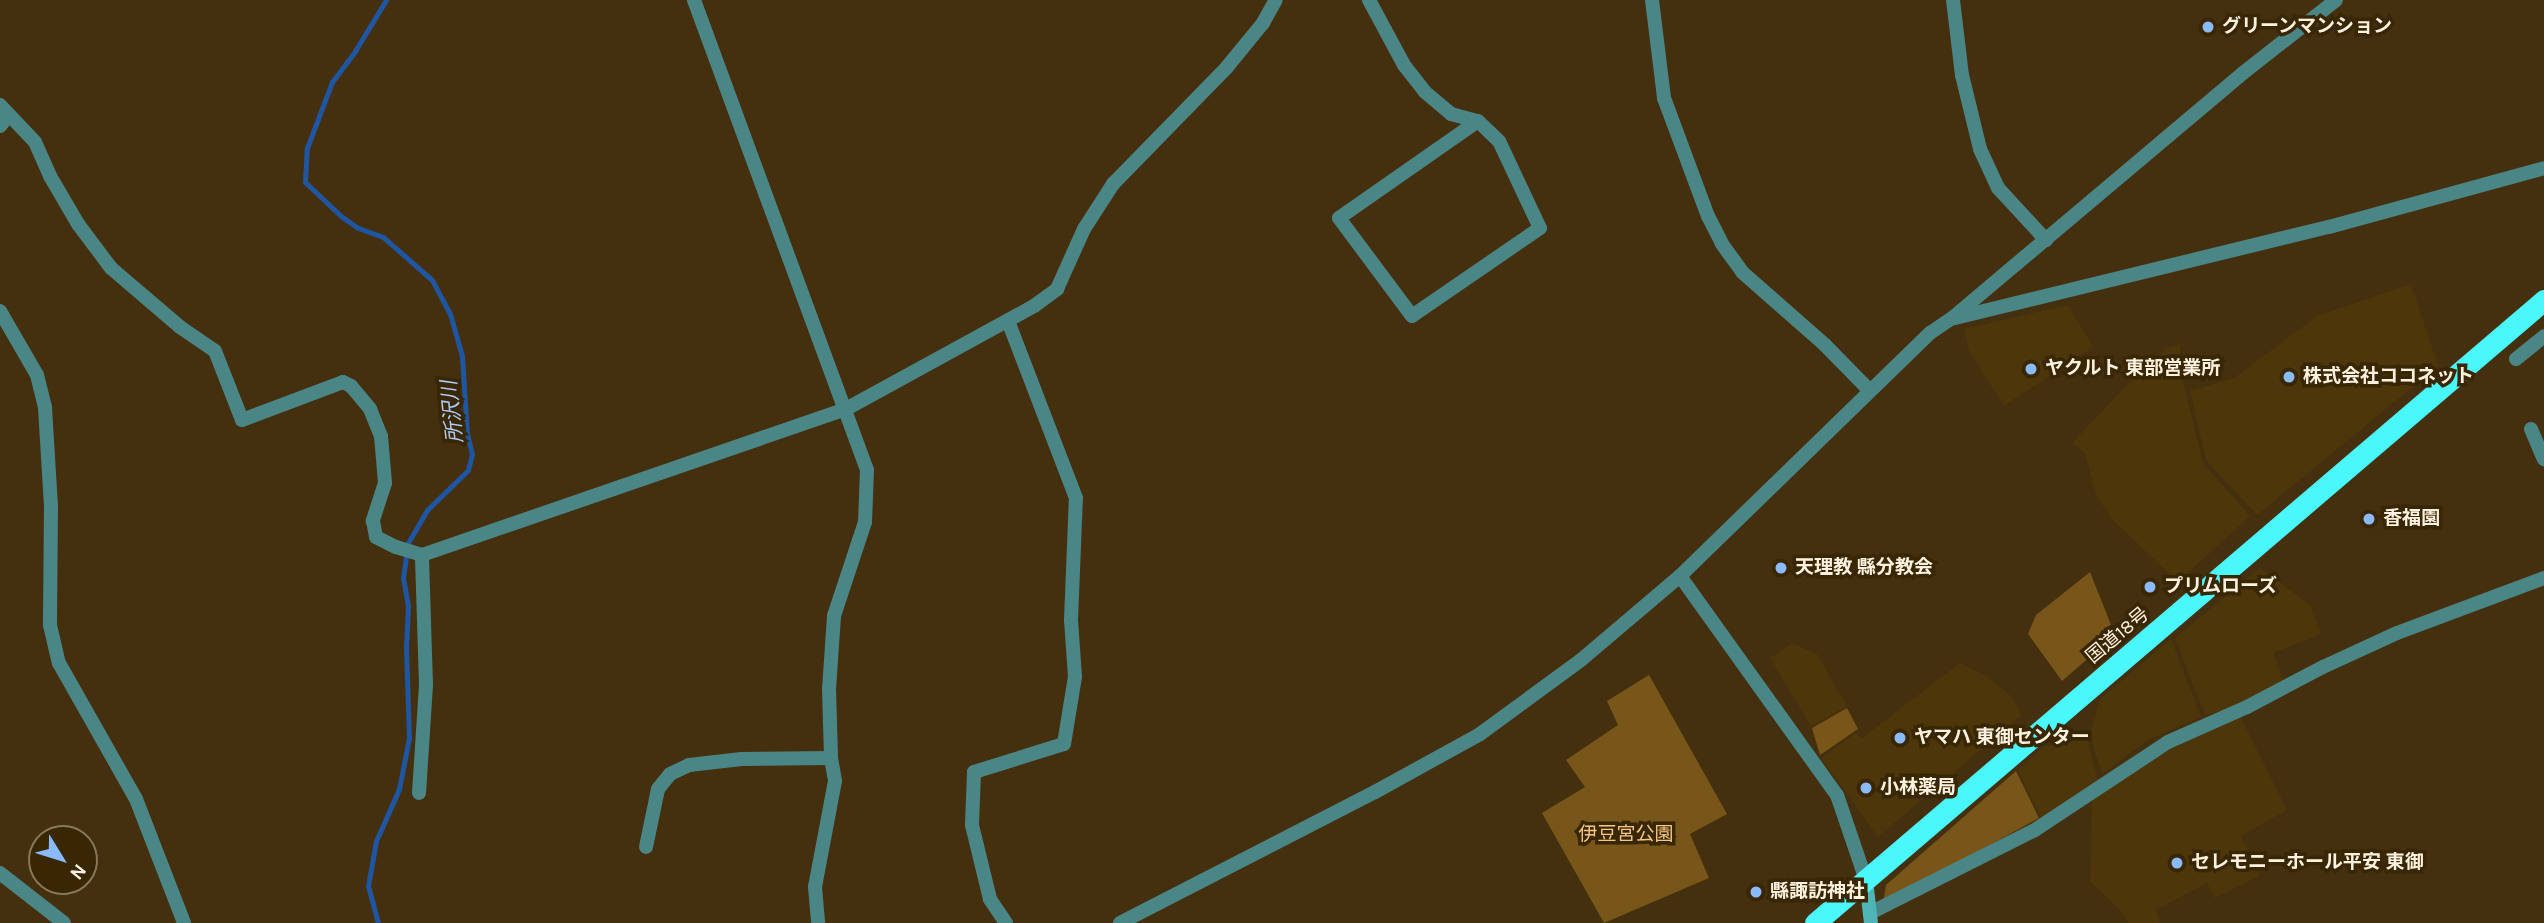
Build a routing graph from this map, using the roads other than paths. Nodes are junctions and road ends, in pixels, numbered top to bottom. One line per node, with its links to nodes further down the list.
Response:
1 (694, 0): 18 (street)
2 (1276, 0): 14 (street)
3 (1369, 0): 8 (street)
4 (1652, 0): 17 (street)
5 (1953, 0): 10 (street)
6 (2336, 0): 10 (street)
7 (3, 115): 21 (street)
8 (1478, 121): 8 (street)
9 (2544, 168): 13 (street)
10 (2046, 240): 13 (street)
11 (2544, 300): 28 (highway, 国道18号)
12 (0, 311): 31 (street)
13 (1951, 319): 17 (street)
14 (1008, 321): 18 (street); 33 (street)
15 (2544, 336): 16 (street)
16 (2515, 359)
17 (1869, 390): 22 (street)
18 (846, 409): 21 (street); 24 (street)
19 (2531, 429): 20 (street)
20 (2544, 459)
21 (422, 555): 25 (street)
22 (1680, 576): 28 (street); 34 (street)
23 (2544, 578): 29 (street)
24 (831, 758): 26 (street); 32 (street)
25 (419, 793)
26 (646, 847)
27 (0, 873): 30 (street)
28 (1866, 880): 29 (street); 35 (highway, 国道18号)
29 (1870, 918)
30 (64, 923)
31 (184, 923)
32 (818, 923)
33 (1006, 923)
34 (1120, 923)
35 (1815, 923)

